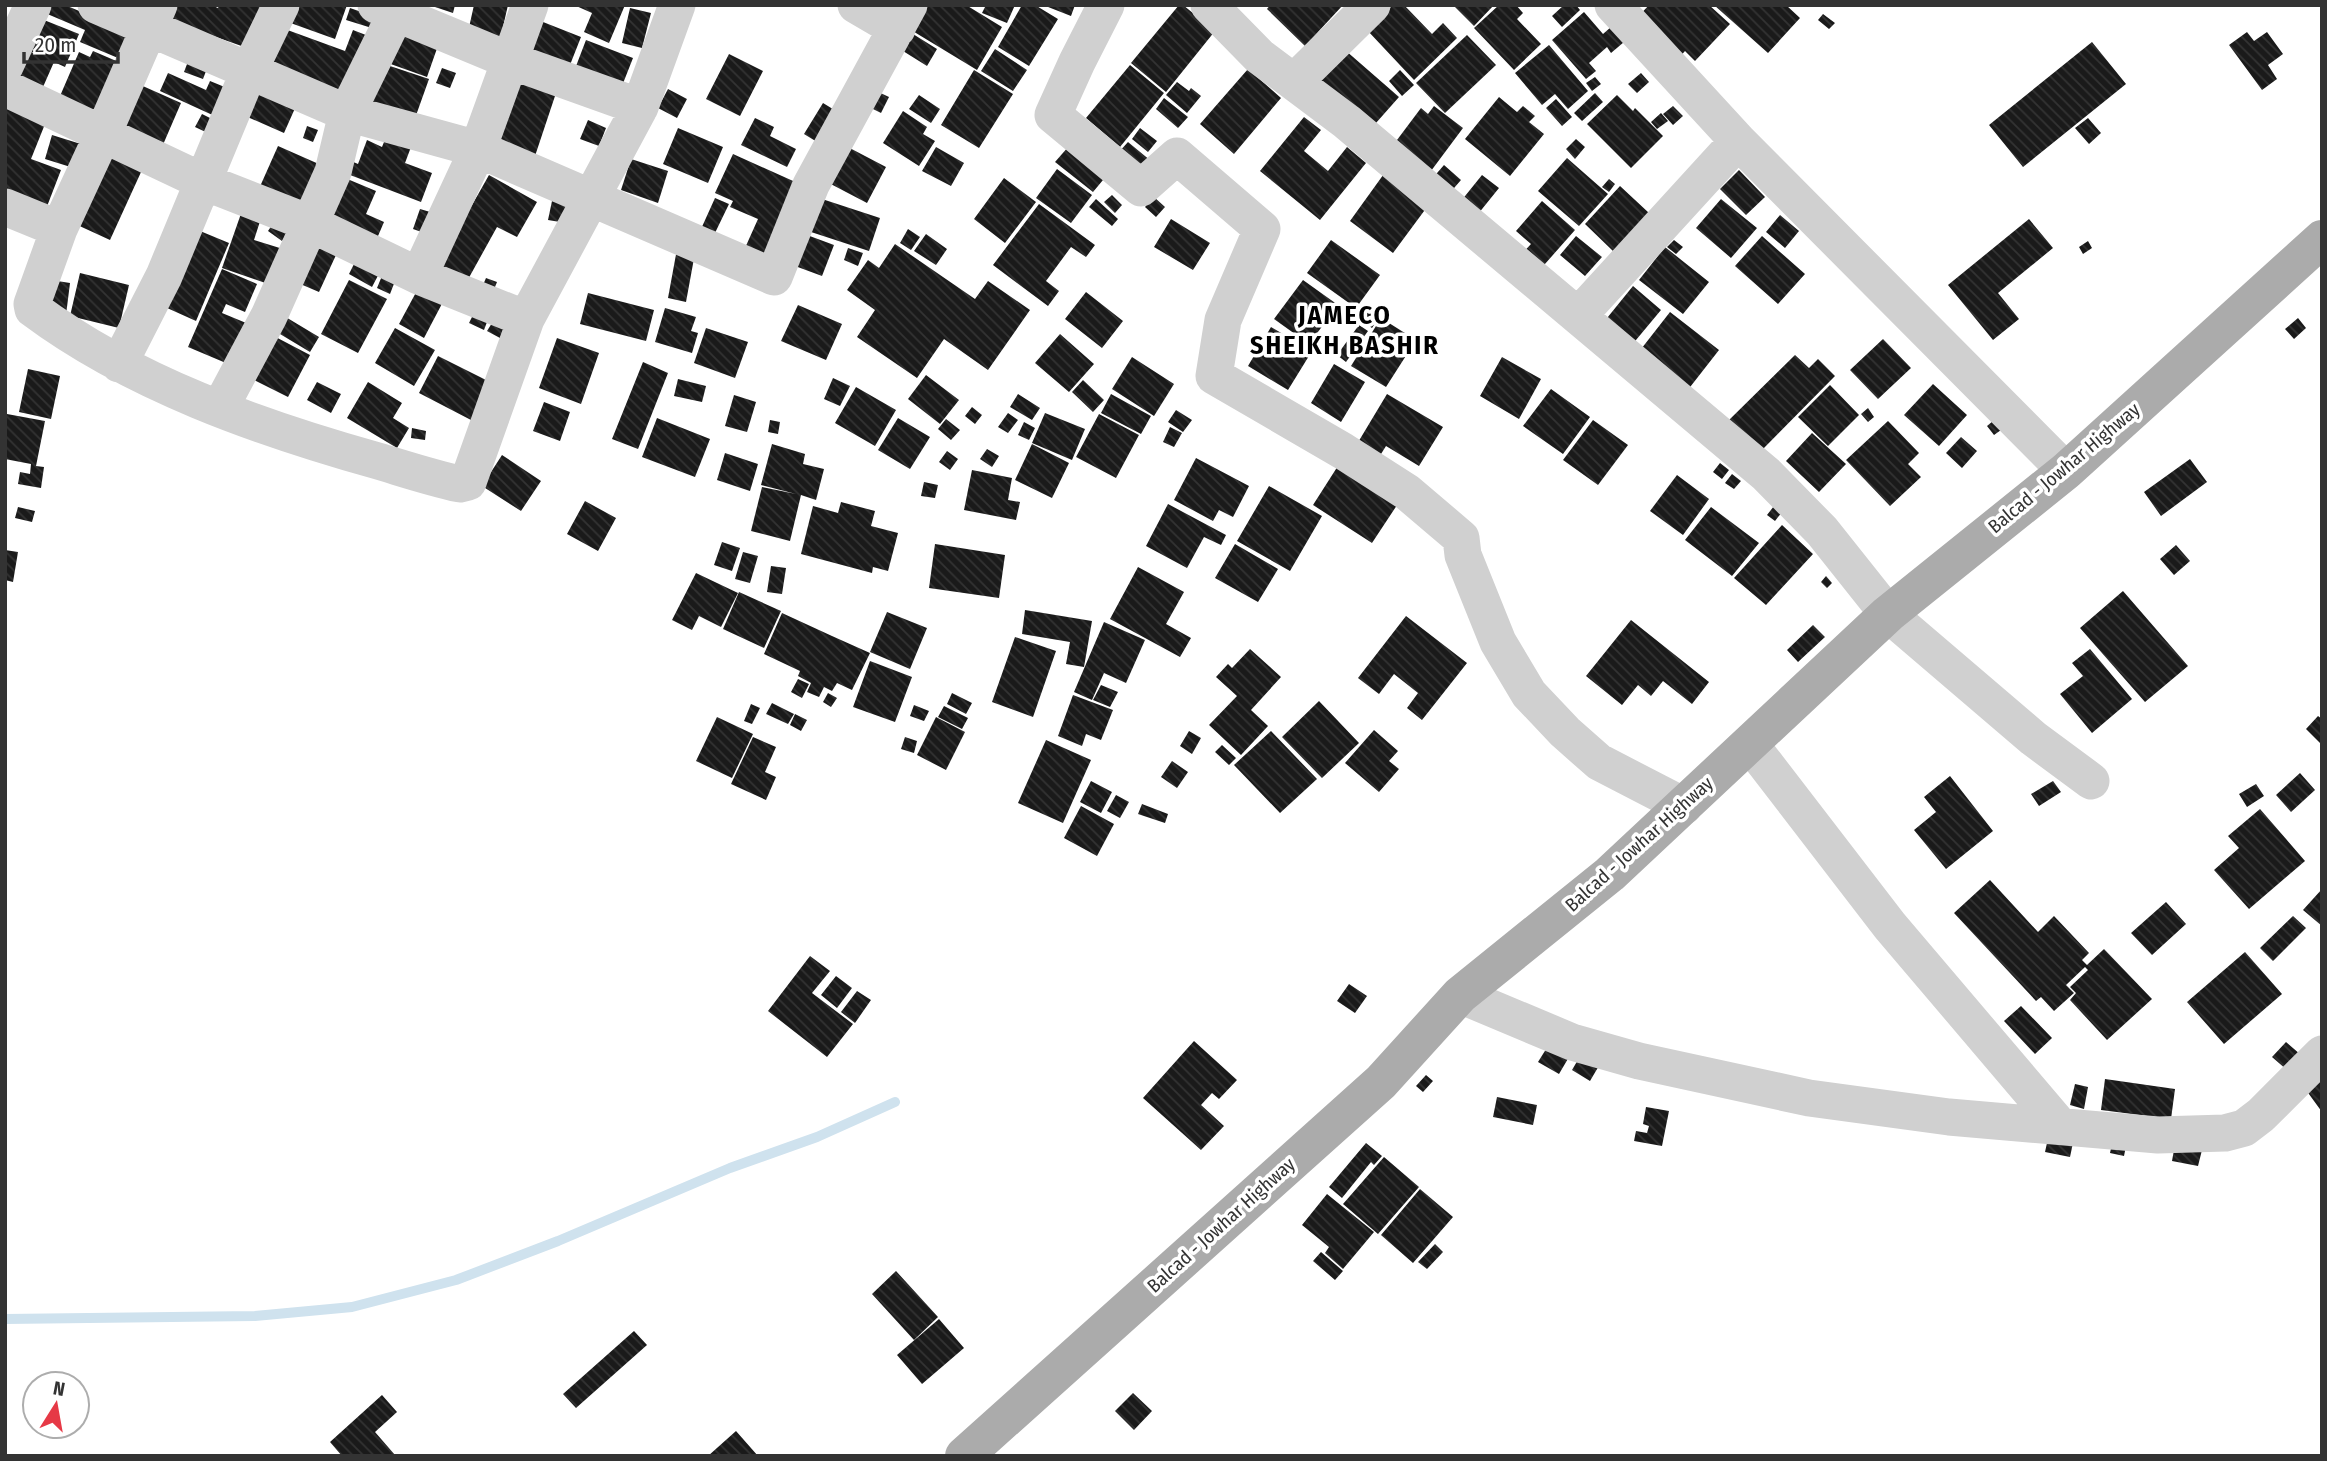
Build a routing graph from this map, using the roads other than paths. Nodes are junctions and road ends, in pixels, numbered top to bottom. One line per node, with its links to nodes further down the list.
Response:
1 (33, 5): 15 (street)
2 (96, 5): 12 (street)
3 (281, 5): 16 (street)
4 (530, 5): 14 (street)
5 (677, 5): 19 (street)
6 (856, 5): 13 (street)
7 (1106, 5): 39 (street)
8 (1209, 5): 17 (street)
9 (1372, 5): 17 (street)
10 (1617, 7): 22 (street)
11 (390, 8): 14 (street); 20 (street)
12 (154, 17): 16 (street); 21 (street)
13 (903, 17): 25 (street)
14 (511, 61): 19 (street); 23 (street)
15 (5, 66)
16 (249, 71): 20 (street); 24 (street)
17 (1294, 82): 31 (street)
18 (5, 88): 21 (street)
19 (640, 107): 25 (street)
20 (347, 113): 23 (street); 27 (street)
21 (103, 134): 24 (street); 28 (street)
22 (1738, 141): 31 (street); 35 (street)
23 (478, 149): 25 (street); 30 (street)
24 (202, 181): 27 (street); 33 (street)
25 (592, 198): 32 (street)
26 (5, 206): 28 (street)
27 (309, 223): 30 (street); 34 (street)
28 (59, 229): 33 (street)
29 (2322, 240): 35 (main road, Balcad - Jowhar Highway)
30 (419, 276): 32 (street)
31 (1579, 315): 36 (street)
32 (526, 320): 34 (street)
33 (119, 364): 34 (street)
34 (220, 408)
35 (2066, 471): 36 (main road, Balcad - Jowhar Highway)
36 (1888, 614): 37 (main road, Balcad - Jowhar Highway); 38 (street)
37 (1750, 744): 39 (main road, Balcad - Jowhar Highway); 42 (street)
38 (2091, 781)
39 (1684, 806): 40 (main road, Balcad - Jowhar Highway)
40 (1460, 995): 42 (street); 43 (main road, Balcad - Jowhar Highway)
41 (2322, 1054): 42 (street)
42 (2060, 1126)
43 (964, 1456)

